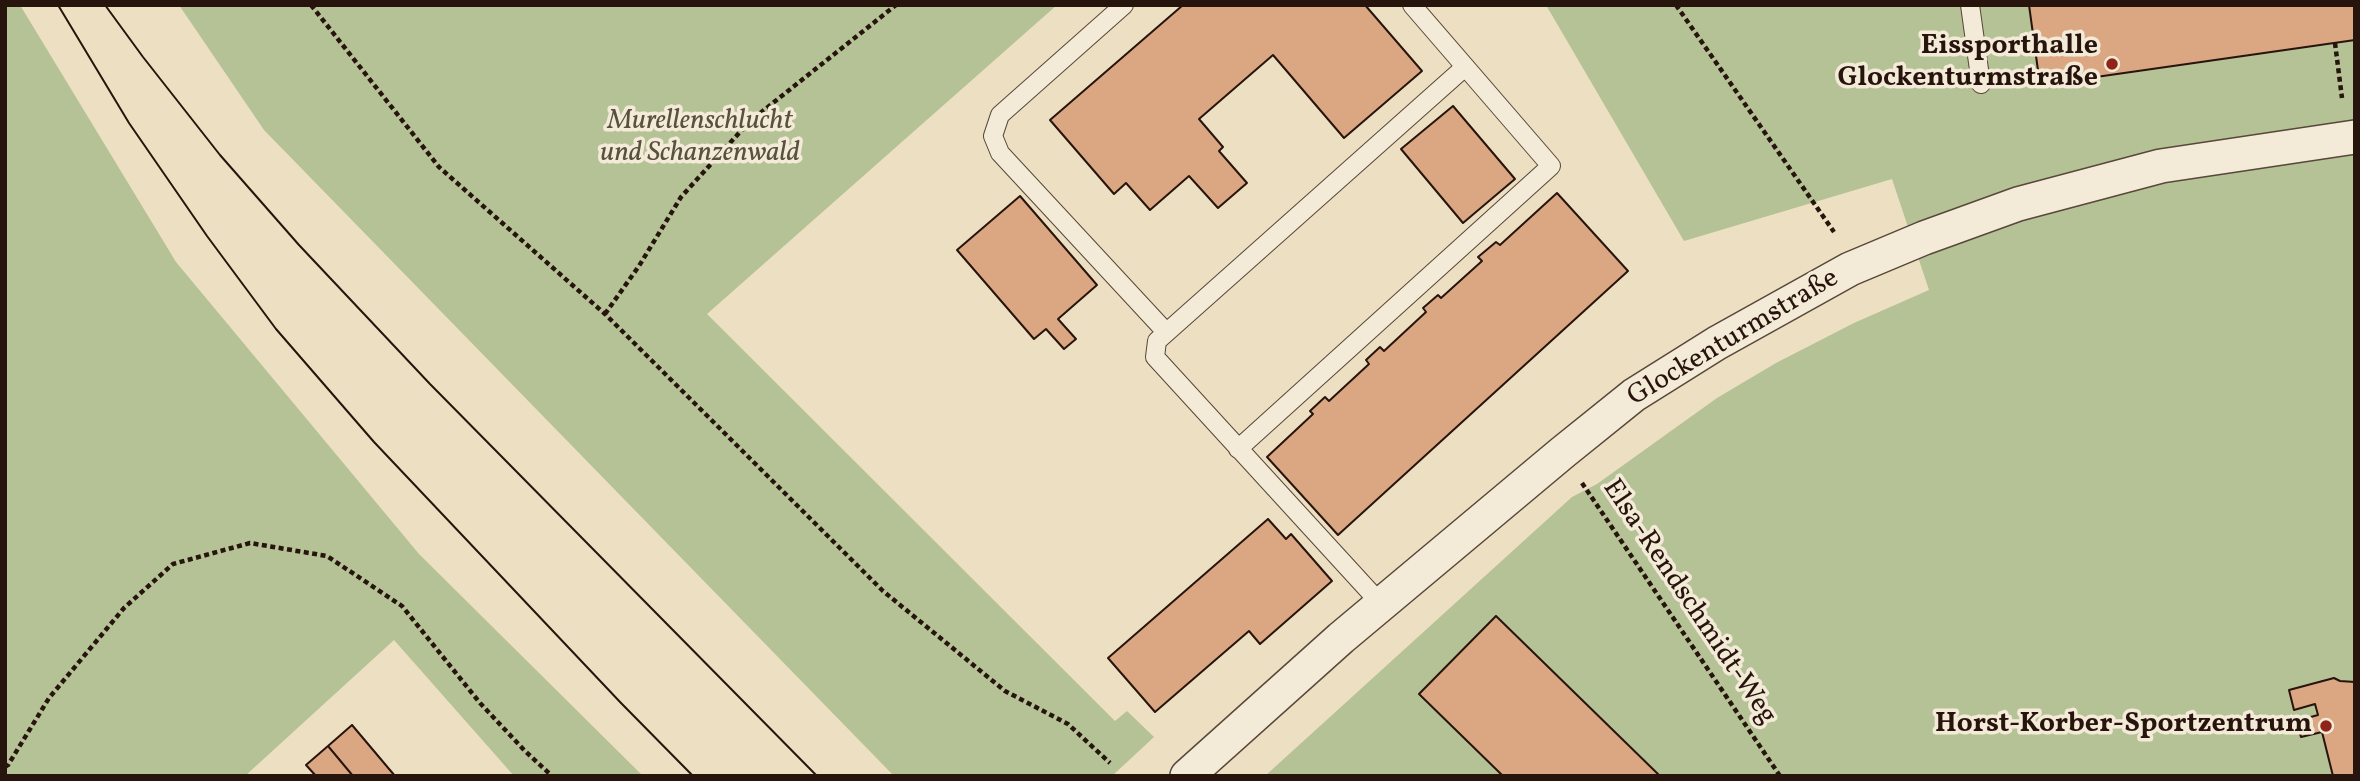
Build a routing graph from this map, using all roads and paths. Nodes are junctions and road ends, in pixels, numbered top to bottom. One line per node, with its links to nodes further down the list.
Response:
1 (311, 5): 13 (path)
2 (896, 5): 13 (path)
3 (1124, 5): 14 (lane)
4 (1412, 5): 8 (lane)
5 (1676, 5): 12 (path)
6 (1970, 5): 9 (lane)
7 (2335, 43): 10 (path)
8 (1465, 68): 14 (lane); 15 (lane)
9 (1981, 84)
10 (2342, 98)
11 (2355, 137): 16 (street, Glockenturmstraße)
12 (1835, 232)
13 (605, 314): 18 (path)
14 (1166, 332): 15 (lane)
15 (1238, 449): 17 (lane)
16 (1562, 453): 17 (street, Glockenturmstraße); 22 (path, Elsa-Rendschmidt-Weg)
17 (1381, 604): 21 (street, Glockenturmstraße)
18 (1110, 763)
19 (5, 767): 20 (path)
20 (552, 776)
21 (1186, 776)
22 (1780, 776)

